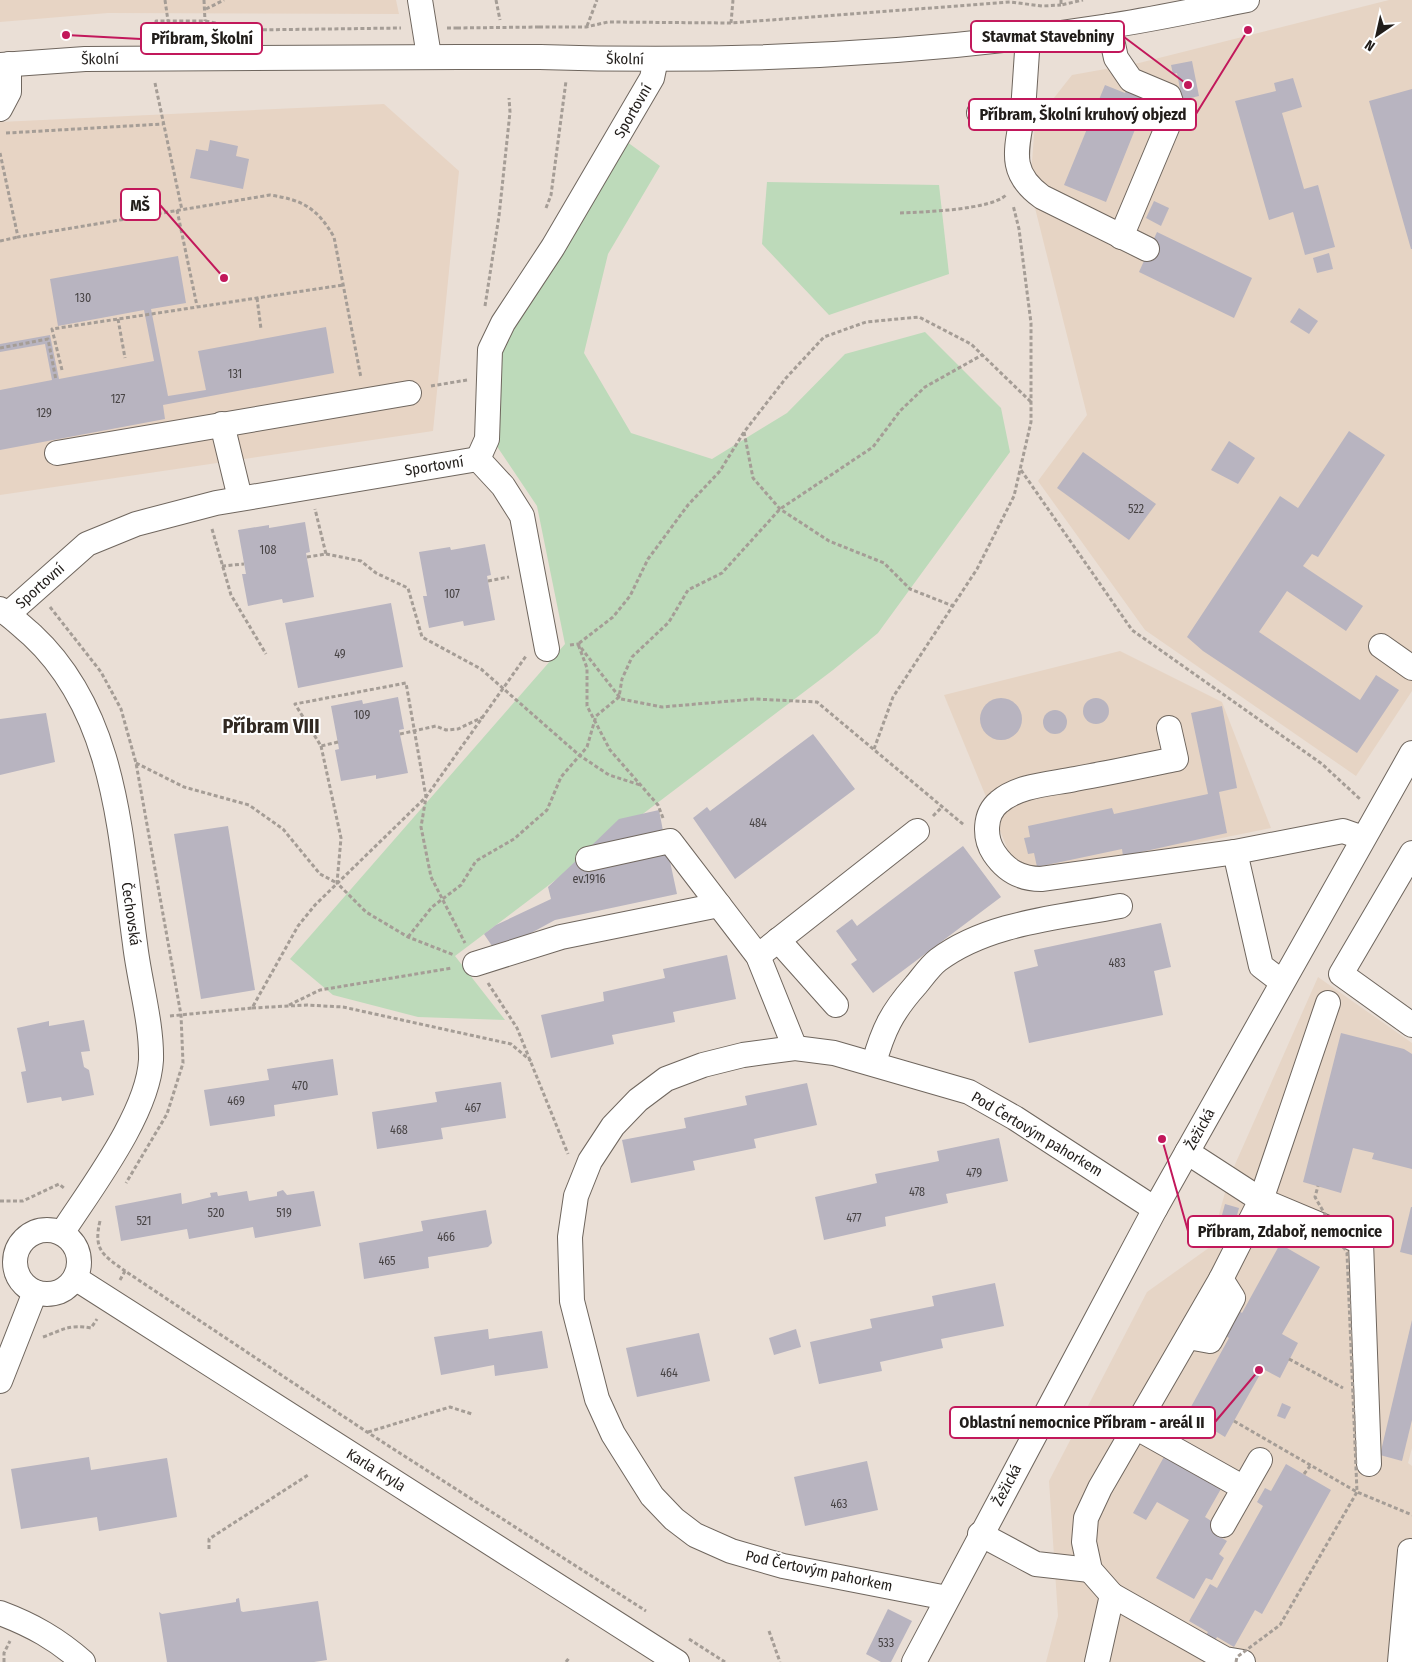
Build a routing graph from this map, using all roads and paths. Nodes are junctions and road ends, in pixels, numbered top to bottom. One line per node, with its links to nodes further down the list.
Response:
1 (165, 0): 16 (path)
2 (204, 0): 14 (path)
3 (224, 0): 14 (path)
4 (420, 0): 19 (street)
5 (496, 0): 15 (path)
6 (597, 0): 20 (path)
7 (733, 0): 17 (path)
8 (979, 0): 12 (path)
9 (1060, 0): 13 (path)
10 (1083, 0): 13 (path)
11 (1247, 0): 18 (street, Školní)
12 (976, 5): 13 (path); 17 (path)
13 (1062, 5)
14 (206, 9): 16 (path)
15 (500, 20)
16 (205, 21): 19 (path)
17 (731, 23): 20 (path)
18 (1109, 26): 21 (street, Školní); 39 (street)
19 (425, 27): 20 (path, bridge); 22 (street)
20 (586, 27)
21 (1028, 37): 25 (street, Školní); 29 (street)
22 (429, 56): 23 (street, Školní); 24 (street, Školní, bridge)
23 (155, 58): 26 (street, Školní); 31 (path)
24 (569, 58): 25 (street, Školní); 37 (path)
25 (656, 59): 53 (street, Sportovní)
26 (5, 65): 28 (street)
27 (509, 98): 44 (path)
28 (0, 109)
29 (1023, 111): 30 (street); 34 (street)
30 (979, 113)
31 (163, 124): 32 (path); 36 (path)
32 (0, 134)
33 (0, 153): 40 (path)
34 (1016, 185): 38 (path); 39 (street); 57 (path)
35 (177, 210): 36 (path); 40 (path); 46 (path)
36 (182, 210): 43 (path)
37 (545, 211)
38 (900, 212)
39 (1121, 237): 42 (street)
40 (18, 238): 41 (path)
41 (0, 241)
42 (1147, 249)
43 (343, 284): 45 (path); 56 (path)
44 (487, 295)
45 (257, 298): 46 (path); 48 (path)
46 (197, 306): 47 (path)
47 (118, 319): 51 (path); 52 (path)
48 (260, 329)
49 (0, 348): 54 (path)
50 (982, 355): 57 (path); 59 (path); 65 (path)
51 (125, 358)
52 (62, 370)
53 (488, 377): 55 (path); 61 (street, Sportovní)
54 (56, 380)
55 (408, 393): 56 (street)
56 (365, 398): 58 (street)
57 (1031, 402): 62 (path)
58 (222, 424): 60 (street); 63 (street)
59 (744, 432): 65 (path); 75 (path)
60 (57, 453)
61 (478, 459): 63 (street, Sportovní); 77 (street)
62 (1020, 470): 73 (path); 95 (path)
63 (240, 498): 74 (street, Sportovní)
64 (314, 508): 67 (path)
65 (780, 509): 73 (path); 81 (path)
66 (215, 522): 70 (path)
67 (326, 554): 68 (path); 80 (path)
68 (307, 557)
69 (244, 564): 70 (path)
70 (222, 566): 78 (path)
71 (513, 576): 72 (path)
72 (488, 581)
73 (953, 606): 89 (path)
74 (4, 611): 115 (street, Čechovská)
75 (578, 644): 77 (path); 81 (path); 83 (path)
76 (1381, 646): 79 (street)
77 (538, 651): 80 (path)
78 (266, 654)
79 (1412, 668)
80 (504, 688): 82 (path); 91 (path)
81 (619, 697): 83 (path); 89 (path)
82 (483, 717): 85 (path); 94 (path)
83 (595, 721): 91 (path); 93 (path)
84 (1169, 728): 99 (street)
85 (415, 731): 86 (path); 88 (path); 94 (path)
86 (400, 734)
87 (338, 742): 88 (path)
88 (321, 746): 103 (path)
89 (874, 749): 99 (path)
90 (1412, 753): 95 (street, Žežická)
91 (580, 756): 93 (path); 106 (path)
92 (136, 763): 103 (path)
93 (641, 786): 98 (path)
94 (426, 797): 103 (path)
95 (1377, 814): 97 (street, Žežická)
96 (917, 831): 107 (street)
97 (1363, 838): 100 (street); 110 (street, Žežická)
98 (670, 841): 102 (street); 104 (street)
99 (988, 844): 100 (street)
100 (1235, 852): 110 (street)
101 (1412, 853): 116 (street)
102 (588, 858)
103 (337, 883): 106 (path); 114 (path)
104 (719, 905): 108 (street); 109 (street)
105 (1120, 906): 119 (street)
106 (408, 937): 109 (path)
107 (778, 940): 108 (street); 113 (street)
108 (758, 956): 117 (street)
109 (475, 964): 112 (path)
110 (1282, 982): 120 (street, Žežická)
111 (1328, 1002): 123 (street)
112 (287, 1006): 114 (path); 118 (path)
113 (836, 1006)
114 (252, 1008): 115 (path)
115 (147, 1018): 126 (street, Čechovská)
116 (1412, 1025)
117 (795, 1048): 119 (street, Pod Čertovým pahorkem); 154 (street, Pod Čertovým pahorkem)
118 (532, 1063)
119 (874, 1063): 125 (street, Pod Čertovým pahorkem)
120 (1187, 1152): 123 (street); 125 (street, Žežická)
121 (1318, 1186): 135 (path, bridge)
122 (72, 1194): 124 (path)
123 (1261, 1200): 138 (street); 141 (street)
124 (0, 1201)
125 (1155, 1209): 149 (street, Žežická)
126 (62, 1234): 127 (street); 128 (street)
127 (8, 1247): 130 (street)
128 (75, 1278): 130 (street); 162 (street, Karla Kryla)
129 (119, 1281): 139 (path)
130 (35, 1292): 134 (street)
131 (98, 1318): 132 (path)
132 (36, 1336)
133 (1289, 1359): 135 (path)
134 (0, 1381)
135 (1353, 1393): 146 (path, bridge)
136 (472, 1414): 139 (path)
137 (1234, 1421): 142 (path, bridge)
138 (1137, 1428): 145 (street); 152 (street)
139 (367, 1432): 156 (path)
140 (1260, 1460): 145 (street)
141 (1369, 1464)
142 (1310, 1466): 143 (path); 146 (path, bridge)
143 (1304, 1474)
144 (308, 1475): 150 (path)
145 (1244, 1488): 148 (street)
146 (1357, 1492): 147 (path, bridge); 167 (path, bridge)
147 (1412, 1515)
148 (1223, 1525)
149 (980, 1534): 152 (street); 154 (street, Žežická)
150 (209, 1549)
151 (1410, 1551): 169 (street)
152 (1090, 1570): 153 (street)
153 (1112, 1594): 166 (street); 168 (street)
154 (948, 1598): 165 (street, Žežická)
155 (0, 1613): 160 (street)
156 (650, 1614)
157 (769, 1631): 164 (path)
158 (683, 1635): 163 (path)
159 (569, 1658): 161 (path)
160 (82, 1662)
161 (566, 1662)
162 (677, 1662)
163 (725, 1662)
164 (780, 1662)
165 (914, 1662)
166 (1097, 1662)
167 (1236, 1662)
168 (1243, 1662)
169 (1400, 1662)

